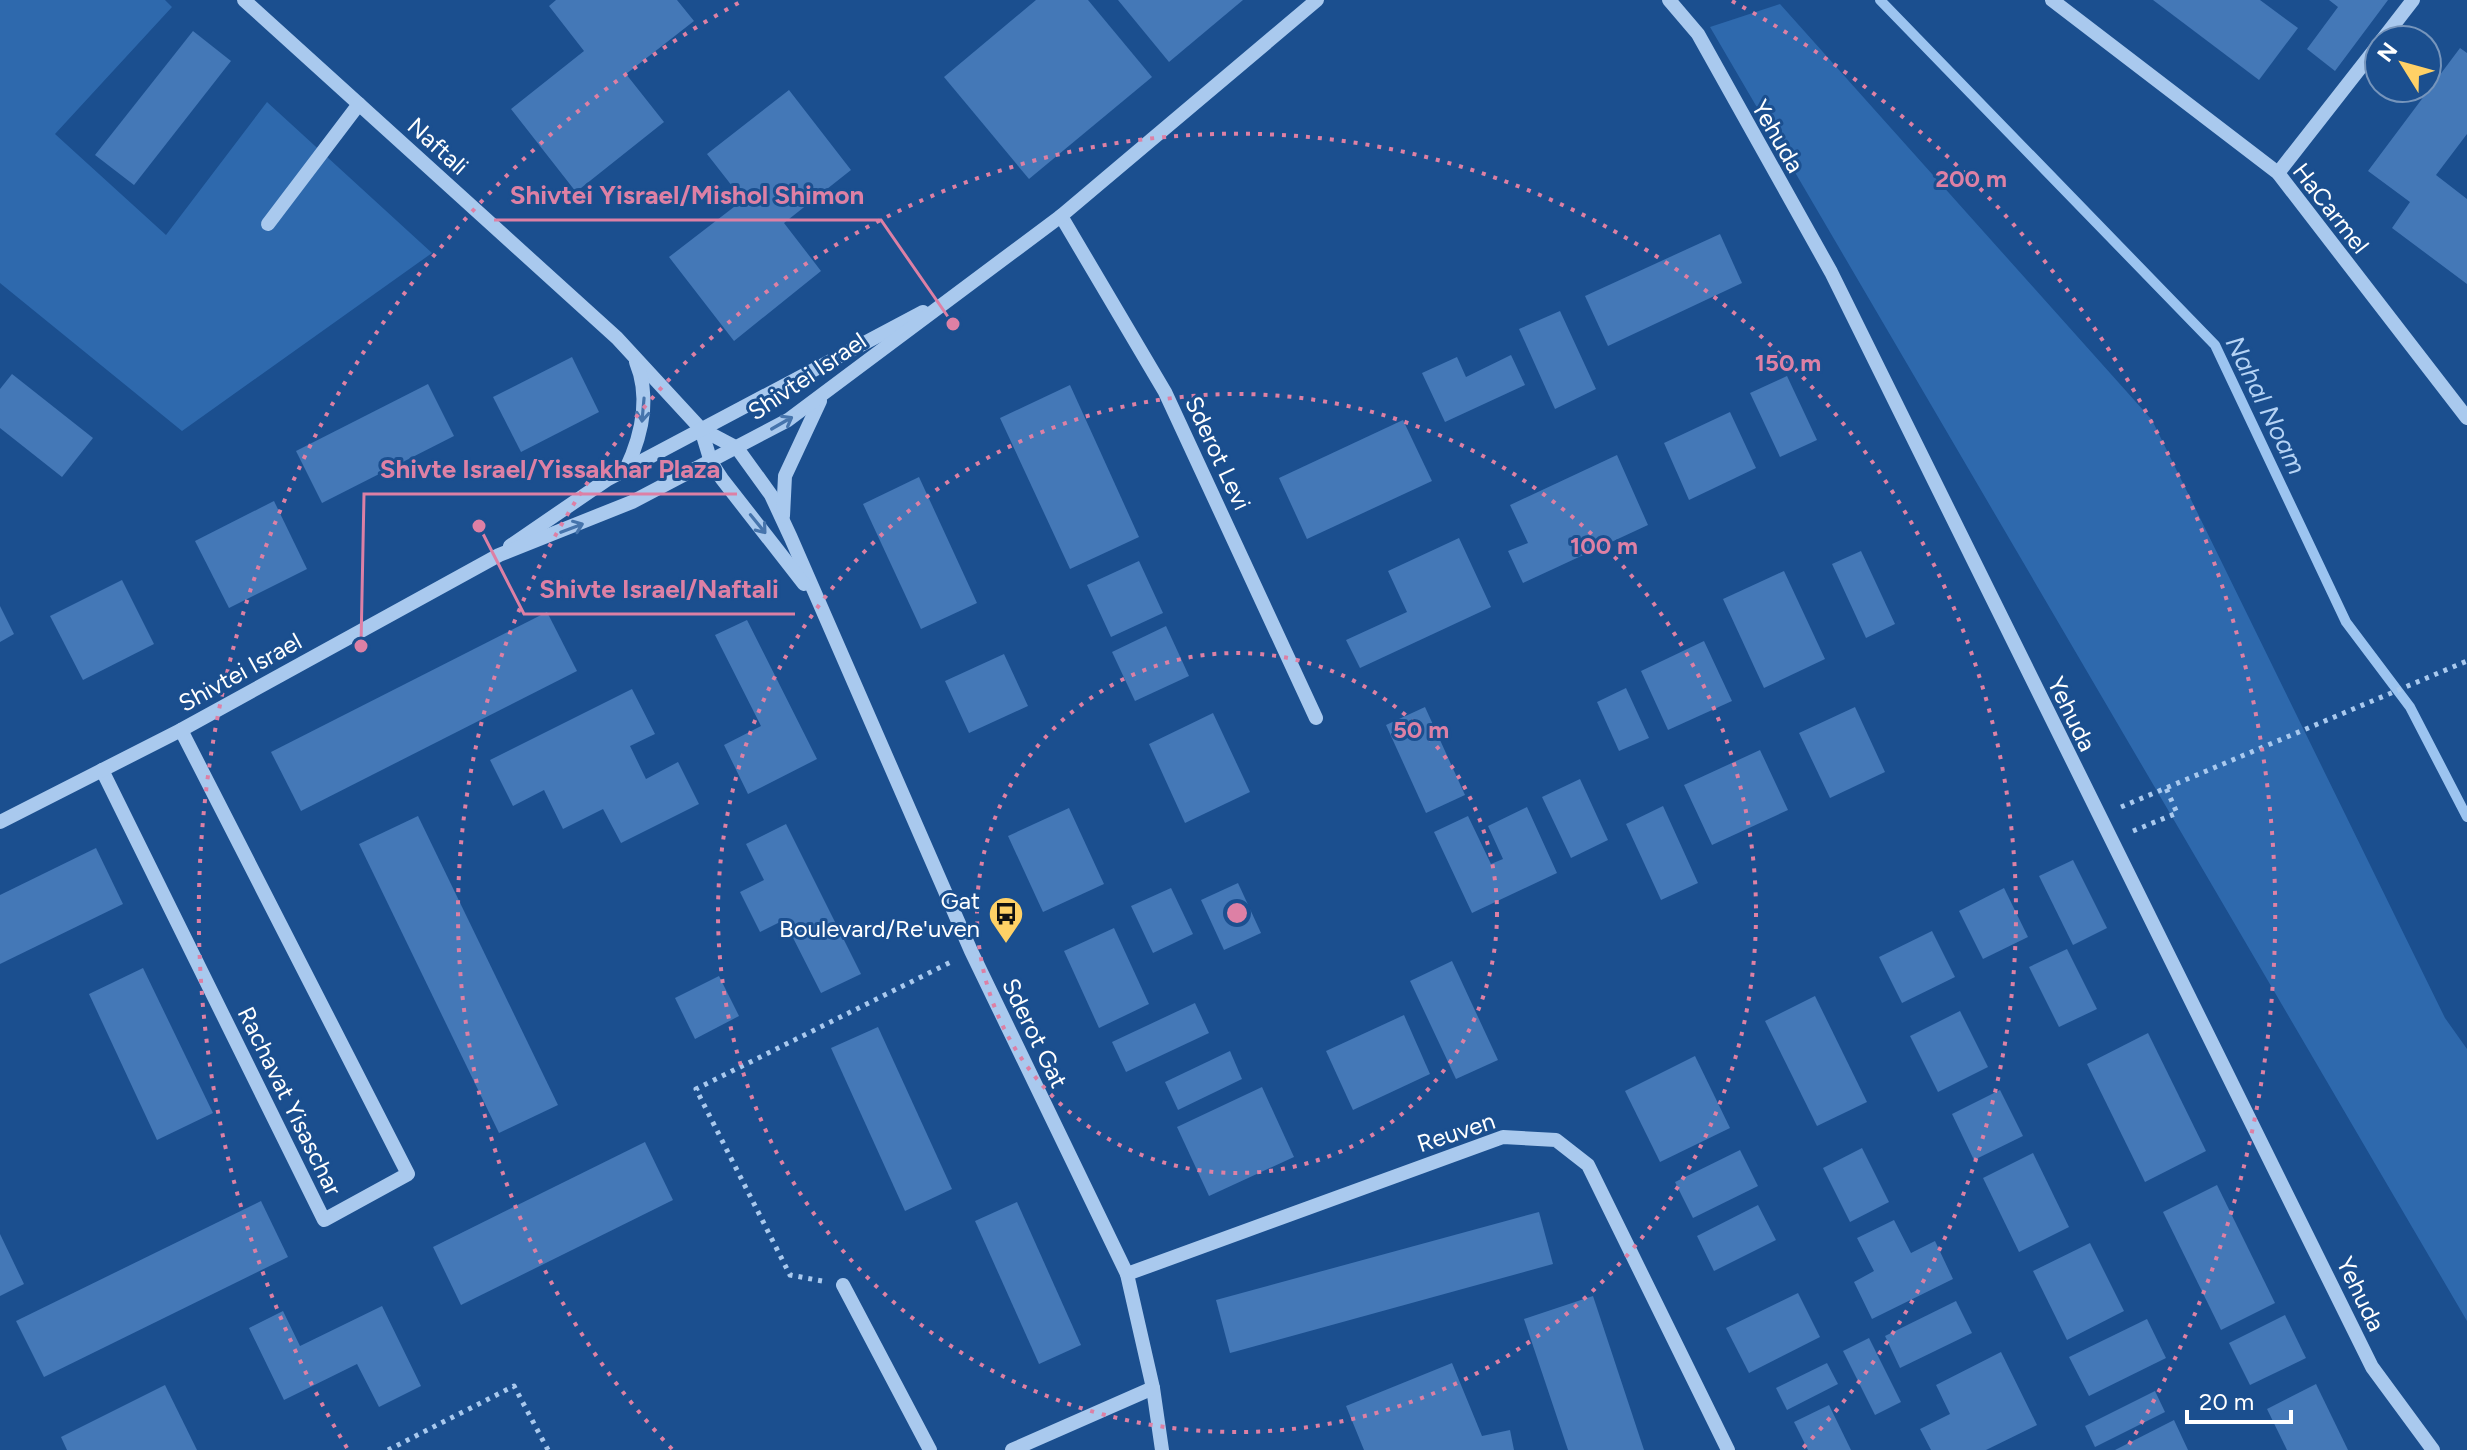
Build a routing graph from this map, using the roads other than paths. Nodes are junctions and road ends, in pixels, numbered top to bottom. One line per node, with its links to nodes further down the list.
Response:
1 (244, 0): 8 (street, Naftali)
2 (1317, 0): 10 (street, Shivtei Israel)
3 (1669, 0): 34 (street, Yehuda)
4 (2052, 0): 9 (street, HaCarmel)
5 (2413, 0): 6 (street)
6 (2394, 24)
7 (2363, 64): 9 (street)
8 (359, 104): 11 (street); 13 (street, Naftali)
9 (2278, 173): 15 (street, HaCarmel)
10 (1061, 216): 12 (street, Shivtei Israel); 23 (street, Sderot Levi)
11 (268, 224)
12 (955, 295): 14 (street, Shivtei Israel); 16 (street, Shivtei Israel)
13 (630, 351): 16 (street, Naftali); 19 (street, one-way to 19)
14 (824, 394): 17 (street, Shivtei Israel, one-way to 14); 20 (street)
15 (2467, 418)
16 (701, 429): 17 (street, Sderot Gat); 18 (street, Sderot Gat); 19 (street, Shivtei Israel)
17 (737, 448): 18 (street, Shivtei Israel); 20 (street, Sderot Gat)
18 (711, 462): 21 (street, Shivtei Israel, one-way to 18); 22 (street, Sderot Gat, one-way to 22)
19 (626, 469): 21 (street, Shivtei Israel)
20 (783, 521): 22 (street, Sderot Gat)
21 (499, 555): 24 (street, Shivtei Israel)
22 (817, 601): 27 (street, Sderot Gat)
23 (1316, 718)
24 (181, 730): 25 (street, Shivtei Israel); 25 (street, Rachavat Yisaschar)
25 (102, 770): 26 (street, Shivtei Israel)
26 (0, 822)
27 (1127, 1274): 29 (street, Sderot Gat); 33 (street, Reuven)
28 (843, 1285): 30 (street)
29 (1153, 1388): 31 (street); 32 (street, Sderot Gat)
30 (930, 1450)
31 (1012, 1450)
32 (1162, 1450)
33 (1728, 1450)
34 (2433, 1450)

